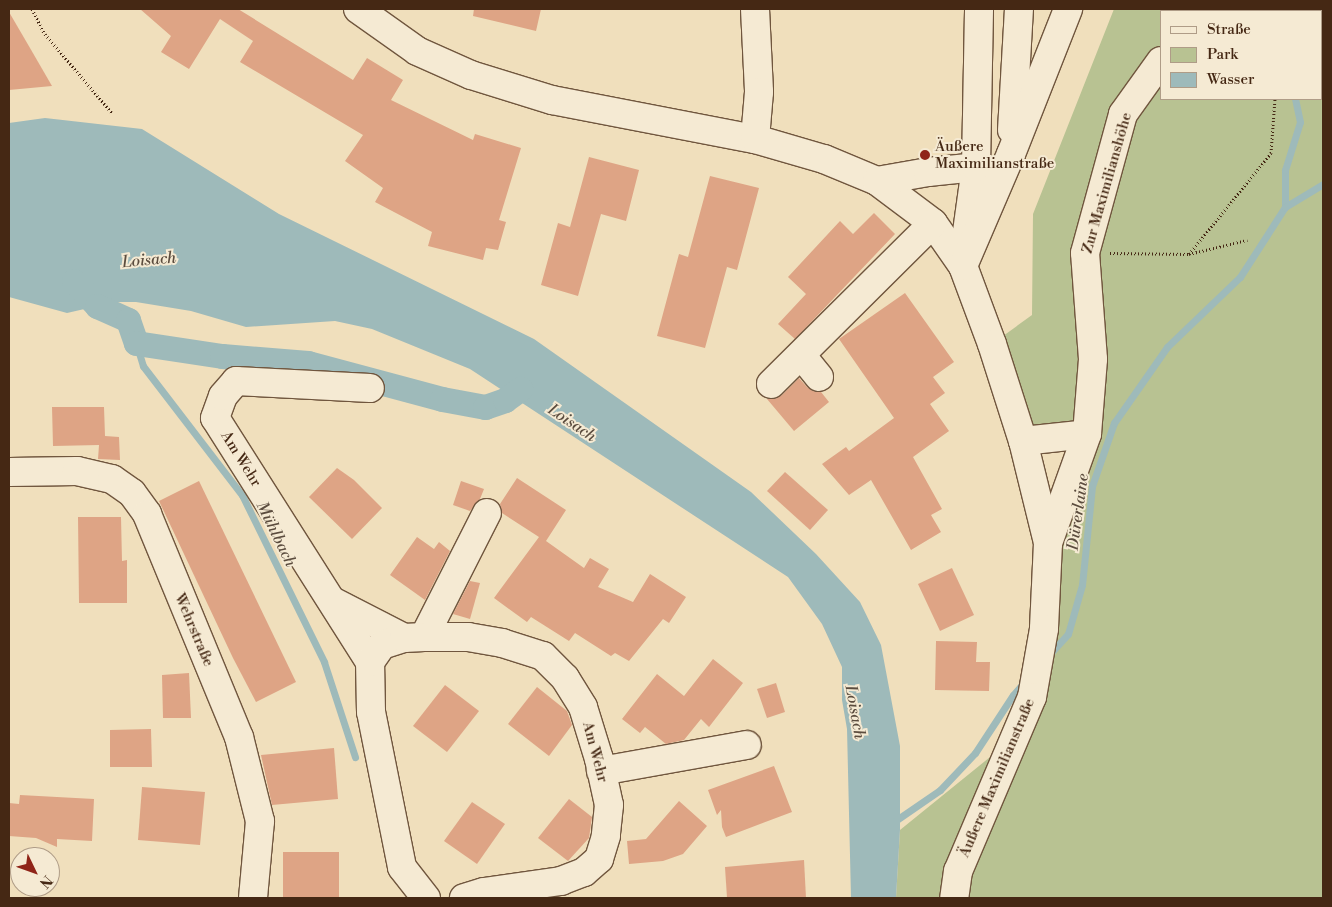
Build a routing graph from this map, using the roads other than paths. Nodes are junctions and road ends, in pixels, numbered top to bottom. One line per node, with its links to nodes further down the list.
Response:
1 (358, 9): 7 (street, Äußere Maximilianstraße)
2 (755, 9): 7 (street)
3 (979, 9): 9 (street)
4 (1019, 9): 8 (street)
5 (1068, 9): 8 (street)
6 (1160, 62): 17 (street, Zur Maximilianshöhe)
7 (755, 139): 10 (street, Äußere Maximilianstraße)
8 (1011, 154): 12 (street)
9 (976, 168): 10 (street); 12 (street)
10 (877, 181): 11 (street, Äußere Maximilianstraße)
11 (934, 223): 12 (street, Äußere Maximilianstraße); 13 (street)
12 (963, 266): 18 (street, Äußere Maximilianstraße)
13 (802, 356): 14 (street); 15 (street)
14 (819, 377)
15 (771, 384)
16 (370, 388): 22 (street, Am Wehr)
17 (1087, 434): 18 (street); 21 (street, Zur Maximilianshöhe)
18 (1023, 441): 21 (street, Äußere Maximilianstraße)
19 (9, 472): 27 (street, Wehrstraße)
20 (487, 513): 23 (street)
21 (1048, 543): 30 (street, Äußere Maximilianstraße)
22 (329, 599): 23 (street, Am Wehr); 24 (street, Am Wehr)
23 (414, 638): 24 (street, Am Wehr); 26 (street, Am Wehr)
24 (370, 662): 28 (street)
25 (747, 745): 26 (street)
26 (601, 771): 29 (street, Am Wehr)
27 (254, 898)
28 (426, 898)
29 (464, 898)
30 (954, 898)

